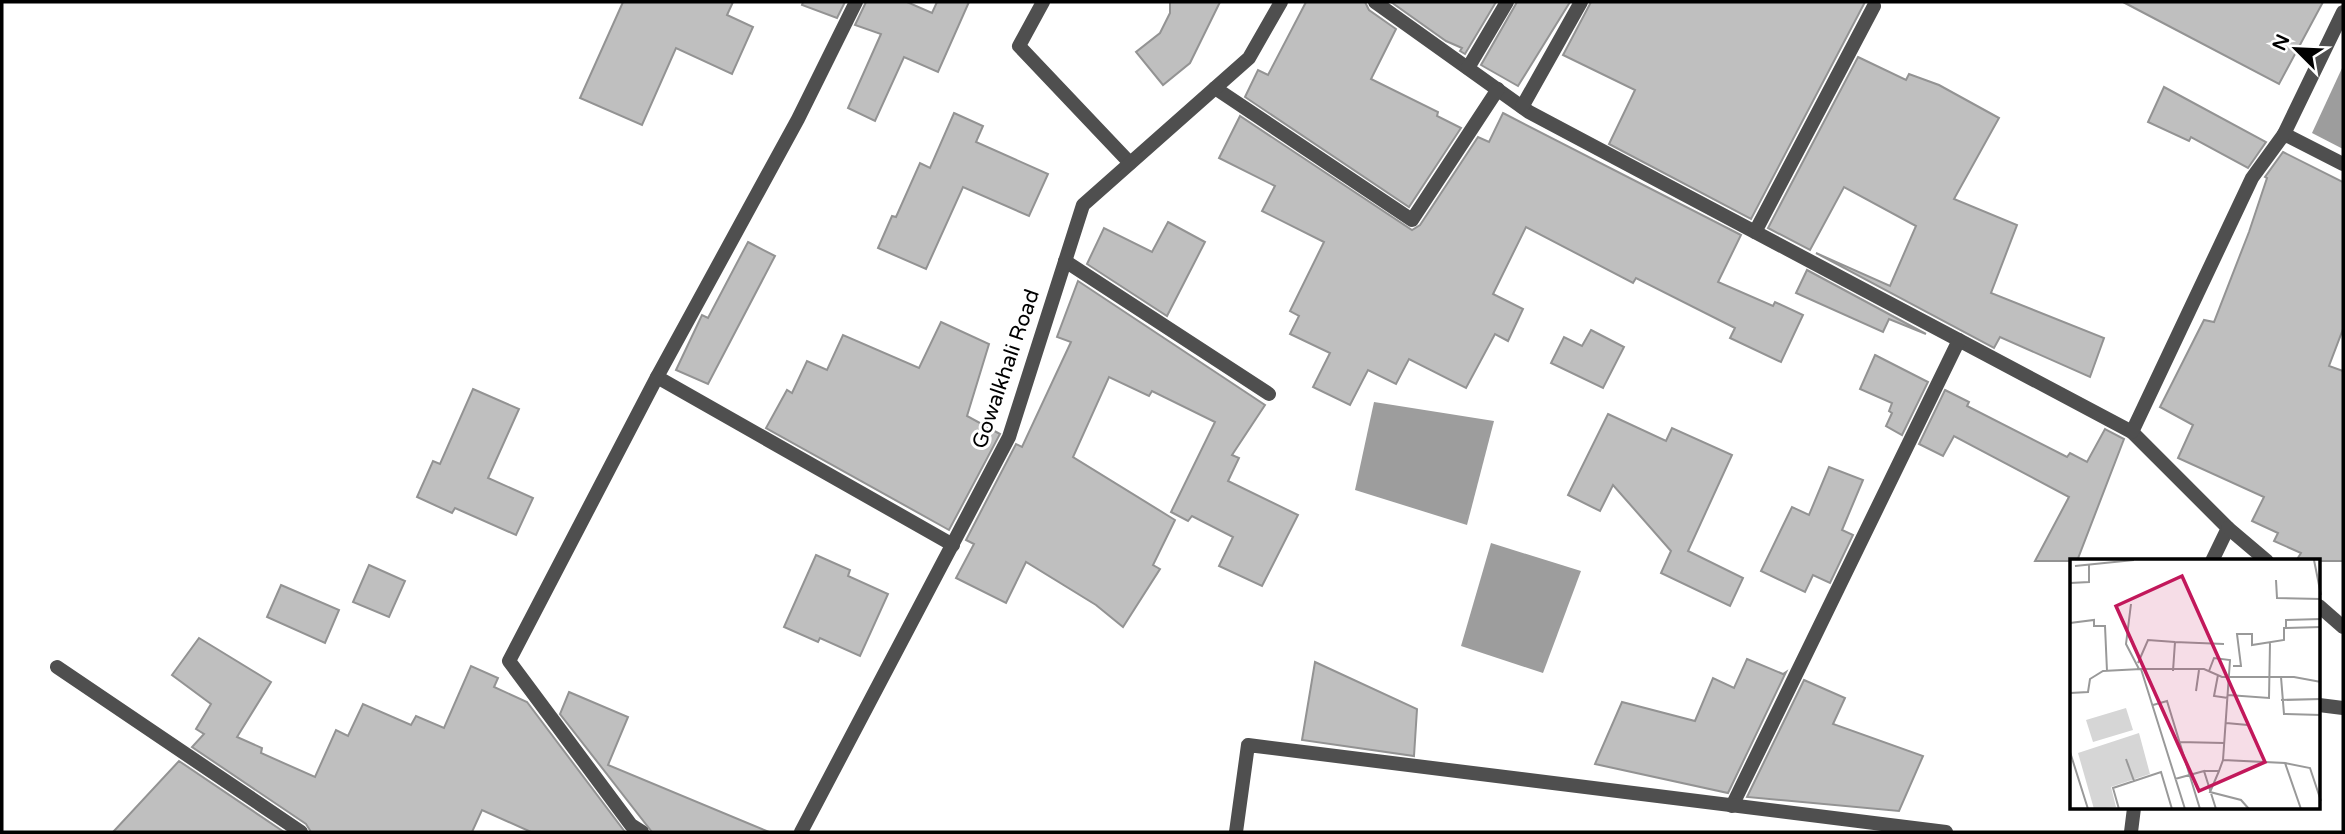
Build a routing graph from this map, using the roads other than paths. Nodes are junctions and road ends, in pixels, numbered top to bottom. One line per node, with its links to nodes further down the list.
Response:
1 (856, 2): 19 (street)
2 (1043, 2): 14 (street)
3 (1281, 2): 10 (street, Gowalkhali Road)
4 (1375, 2): 9 (street)
5 (1507, 2): 9 (street)
6 (1581, 2): 12 (street)
7 (1874, 6): 16 (street)
8 (2343, 12): 13 (street)
9 (1468, 68): 11 (street)
10 (1215, 88): 11 (street); 14 (street, Gowalkhali Road)
11 (1498, 89): 12 (street)
12 (1522, 107): 16 (street)
13 (2284, 134): 15 (street); 21 (street)
14 (1130, 163): 17 (street, Gowalkhali Road)
15 (2343, 164)
16 (1755, 232): 18 (street)
17 (1065, 261): 20 (street); 23 (street, Gowalkhali Road)
18 (1959, 340): 21 (street); 31 (street)
19 (657, 377): 23 (street); 34 (street)
20 (1269, 394)
21 (2132, 432): 22 (street)
22 (2228, 528): 24 (street); 25 (street)
23 (953, 545): 35 (street, Gowalkhali Road)
24 (2213, 559)
25 (2265, 559)
26 (2320, 607): 27 (street)
27 (2343, 627)
28 (57, 667): 33 (street)
29 (2320, 705): 30 (street)
30 (2343, 708)
31 (1732, 806): 36 (street); 37 (street)
32 (2134, 810): 38 (street)
33 (301, 832)
34 (642, 832)
35 (801, 832)
36 (1236, 832)
37 (1946, 832)
38 (2131, 832)

